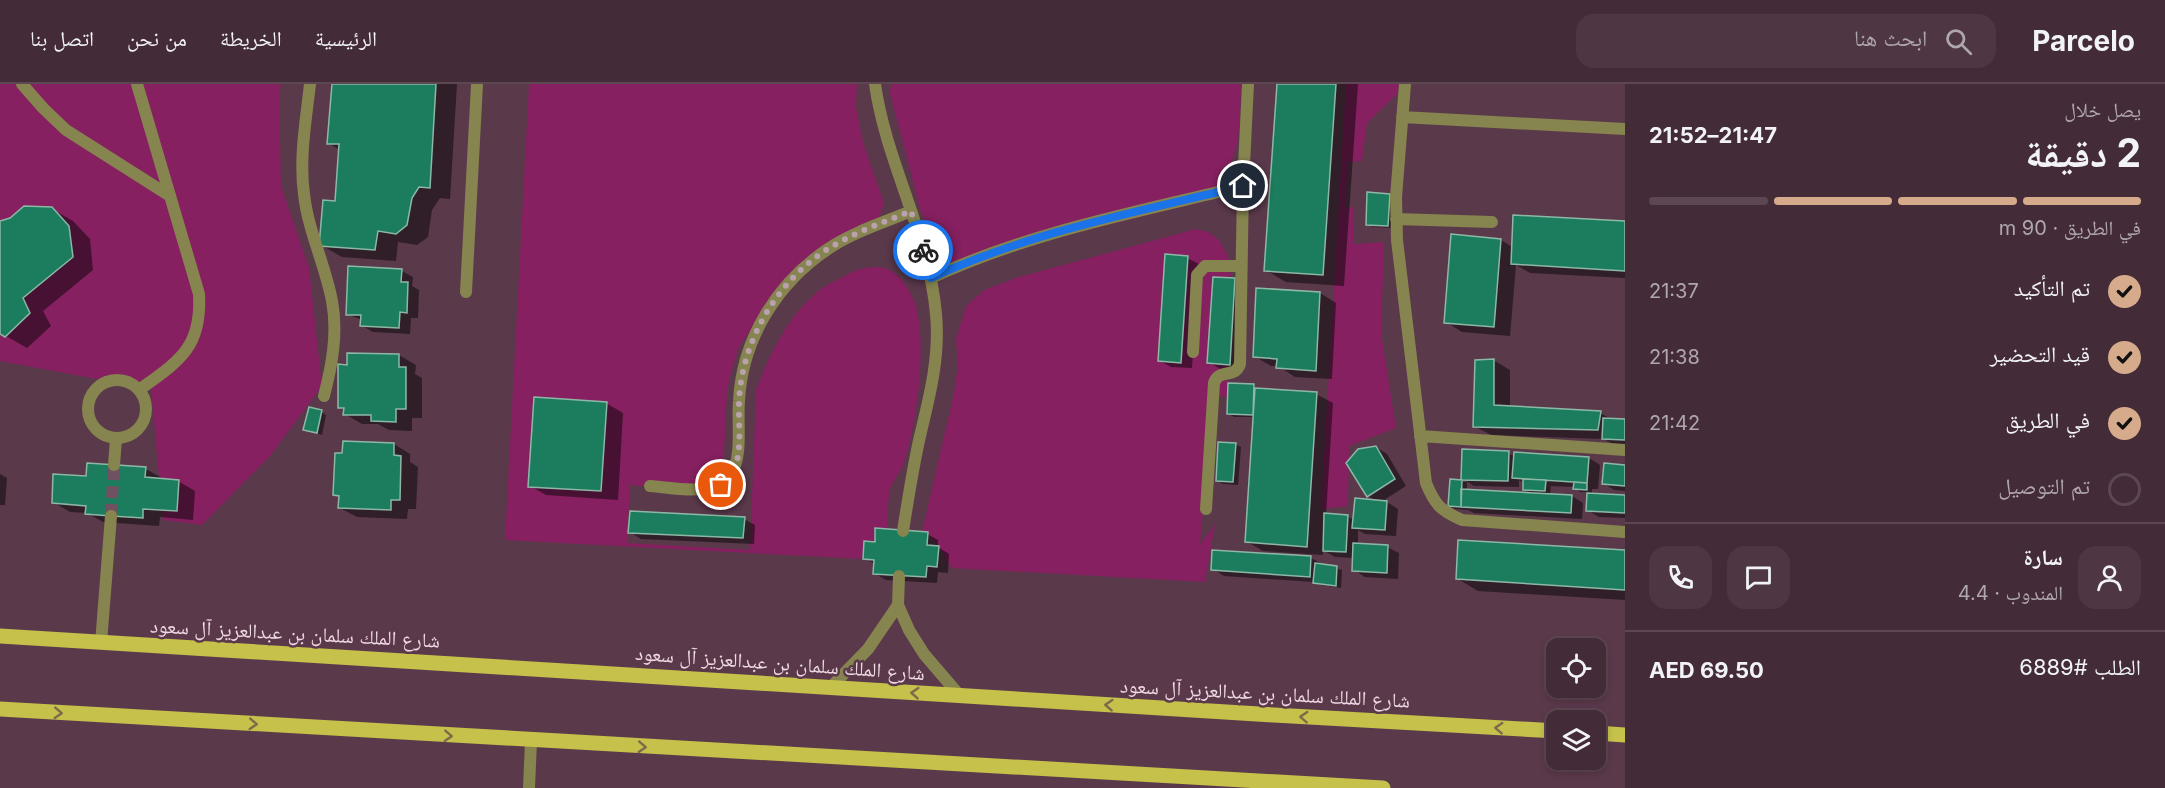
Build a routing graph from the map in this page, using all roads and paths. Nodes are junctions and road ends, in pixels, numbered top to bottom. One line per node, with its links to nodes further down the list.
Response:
1 (22, 84): 11 (street)
2 (137, 84): 11 (street)
3 (310, 84): 20 (street)
4 (477, 84): 17 (street)
5 (875, 84): 12 (street)
6 (1248, 84): 10 (street)
7 (1405, 84): 8 (street)
8 (1402, 117): 9 (street); 13 (street)
9 (1625, 129)
10 (1243, 186): 15 (street); 16 (street)
11 (170, 196): 19 (street)
12 (911, 211): 16 (street); 25 (street)
13 (1396, 219): 14 (street); 21 (street)
14 (1492, 222)
15 (1241, 266): 18 (street); 26 (street)
16 (931, 278): 28 (street)
17 (466, 292)
18 (1193, 352)
19 (139, 390): 22 (street); 22 (street)
20 (324, 396)
21 (1420, 436): 23 (street); 29 (street)
22 (116, 439): 24 (street)
23 (1625, 450)
24 (114, 465)
25 (650, 486)
26 (1206, 508)
27 (111, 516): 33 (street)
28 (903, 531)
29 (1625, 532)
30 (899, 576): 31 (street)
31 (898, 605): 34 (street); 35 (street)
32 (0, 636): 33 (main road, شارع الملك سلمان بن عبدالعزيز آل سعود)
33 (101, 643): 34 (main road, شارع الملك سلمان بن عبدالعزيز آل سعود)
34 (831, 687): 35 (main road, شارع الملك سلمان بن عبدالعزيز آل سعود, one-way to 34)
35 (960, 696): 37 (main road, شارع الملك سلمان بن عبدالعزيز آل سعود, one-way to 35)
36 (0, 709): 40 (main road, one-way to 40)
37 (1546, 730)
38 (1606, 734): 39 (main road)
39 (1625, 735)
40 (531, 741): 41 (street); 42 (main road, one-way to 42)
41 (529, 788)
42 (1383, 788)

